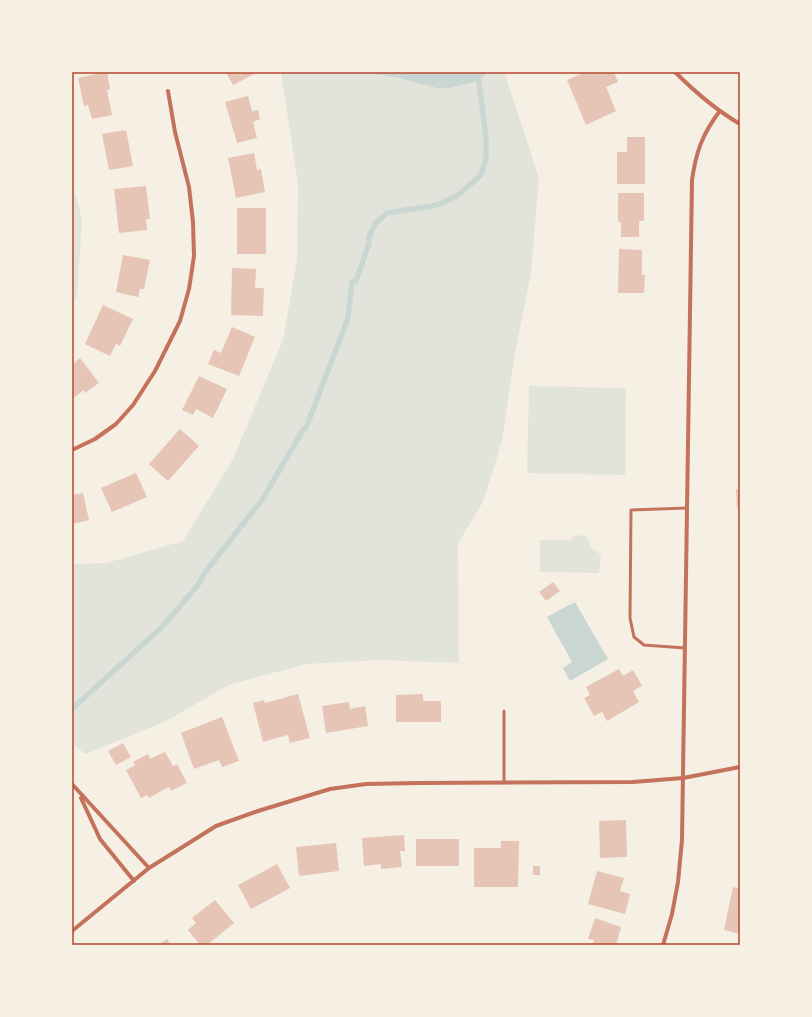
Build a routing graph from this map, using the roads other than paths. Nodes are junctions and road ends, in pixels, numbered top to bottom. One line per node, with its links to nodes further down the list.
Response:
1 (675, 72): 3 (street)
2 (168, 91): 5 (street)
3 (719, 112): 4 (street); 6 (street)
4 (740, 124)
5 (72, 450)
6 (688, 508): 7 (street); 7 (lane)
7 (685, 648): 10 (street)
8 (504, 711): 11 (lane)
9 (740, 767): 10 (street)
10 (683, 778): 11 (street); 17 (street)
11 (504, 783): 14 (street)
12 (72, 784): 13 (street)
13 (79, 792): 14 (street); 15 (street)
14 (149, 868): 15 (street)
15 (134, 881): 16 (street)
16 (72, 931)
17 (663, 945)

